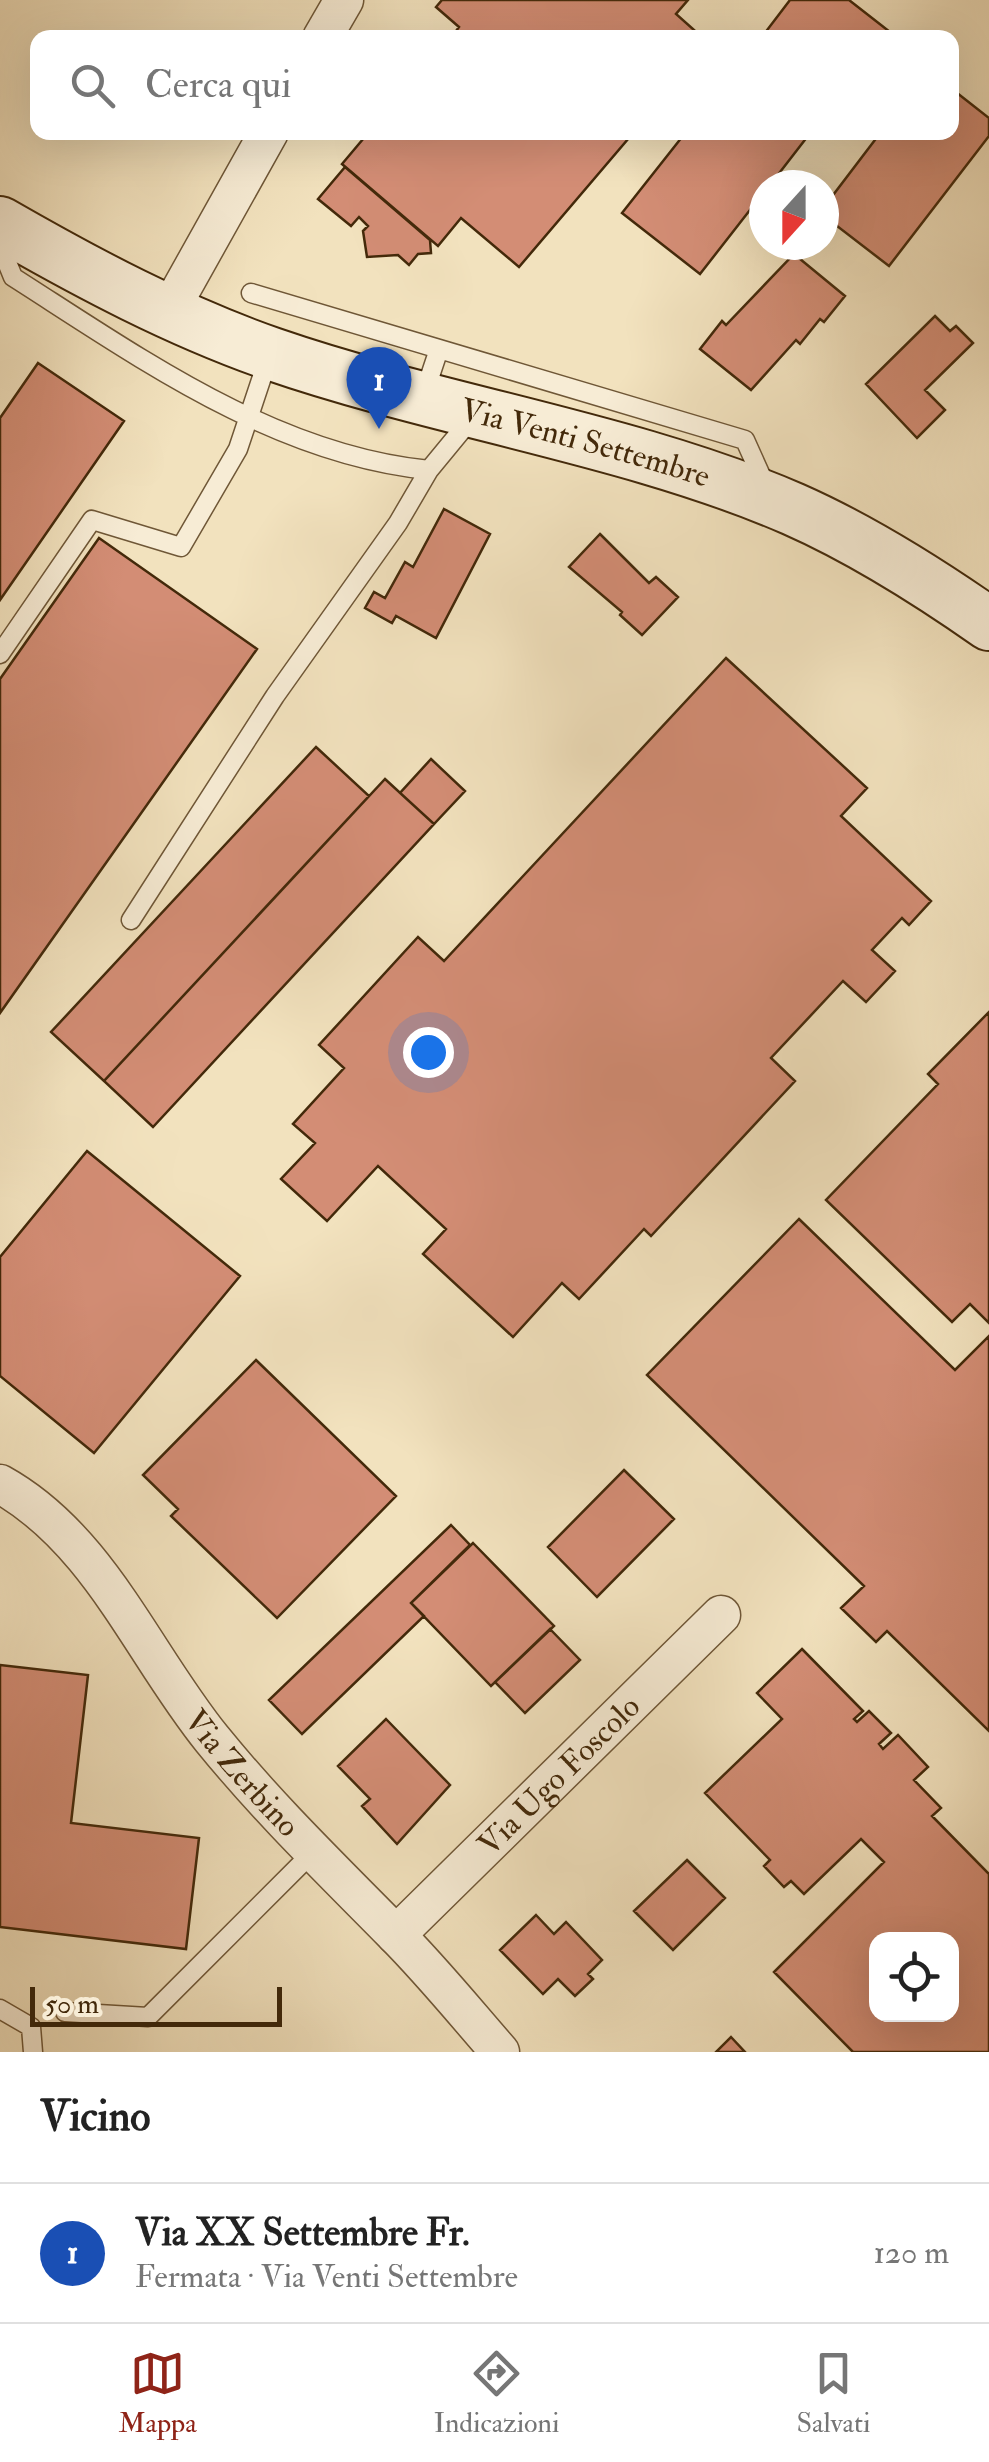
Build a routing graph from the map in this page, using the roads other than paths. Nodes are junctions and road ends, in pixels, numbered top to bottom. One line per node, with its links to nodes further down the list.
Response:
1 (344, 0): 2 (street)
2 (327, 30)
3 (265, 140): 7 (street)
4 (0, 223): 7 (street, Via Venti Settembre)
5 (0, 245): 12 (lane)
6 (251, 293): 8 (lane)
7 (169, 311): 9 (street, Via Venti Settembre)
8 (439, 349): 10 (lane); 13 (lane)
9 (270, 354): 10 (street, Via Venti Settembre); 12 (lane)
10 (422, 400): 11 (street, Via Venti Settembre)
11 (474, 415): 13 (street, Via Venti Settembre); 14 (lane)
12 (246, 417): 14 (lane); 16 (lane)
13 (602, 423): 15 (street, Via Venti Settembre)
14 (429, 470): 17 (lane)
15 (989, 624)
16 (0, 654)
17 (131, 920)
18 (0, 1484): 20 (street, Via Zerbino)
19 (721, 1614): 21 (street, Via Ugo Foscolo)
20 (312, 1854): 21 (street, Via Zerbino); 23 (lane)
21 (396, 1935): 25 (street, Via Zerbino)
22 (0, 2009): 24 (lane)
23 (65, 2012)
24 (33, 2052)
25 (500, 2052)

